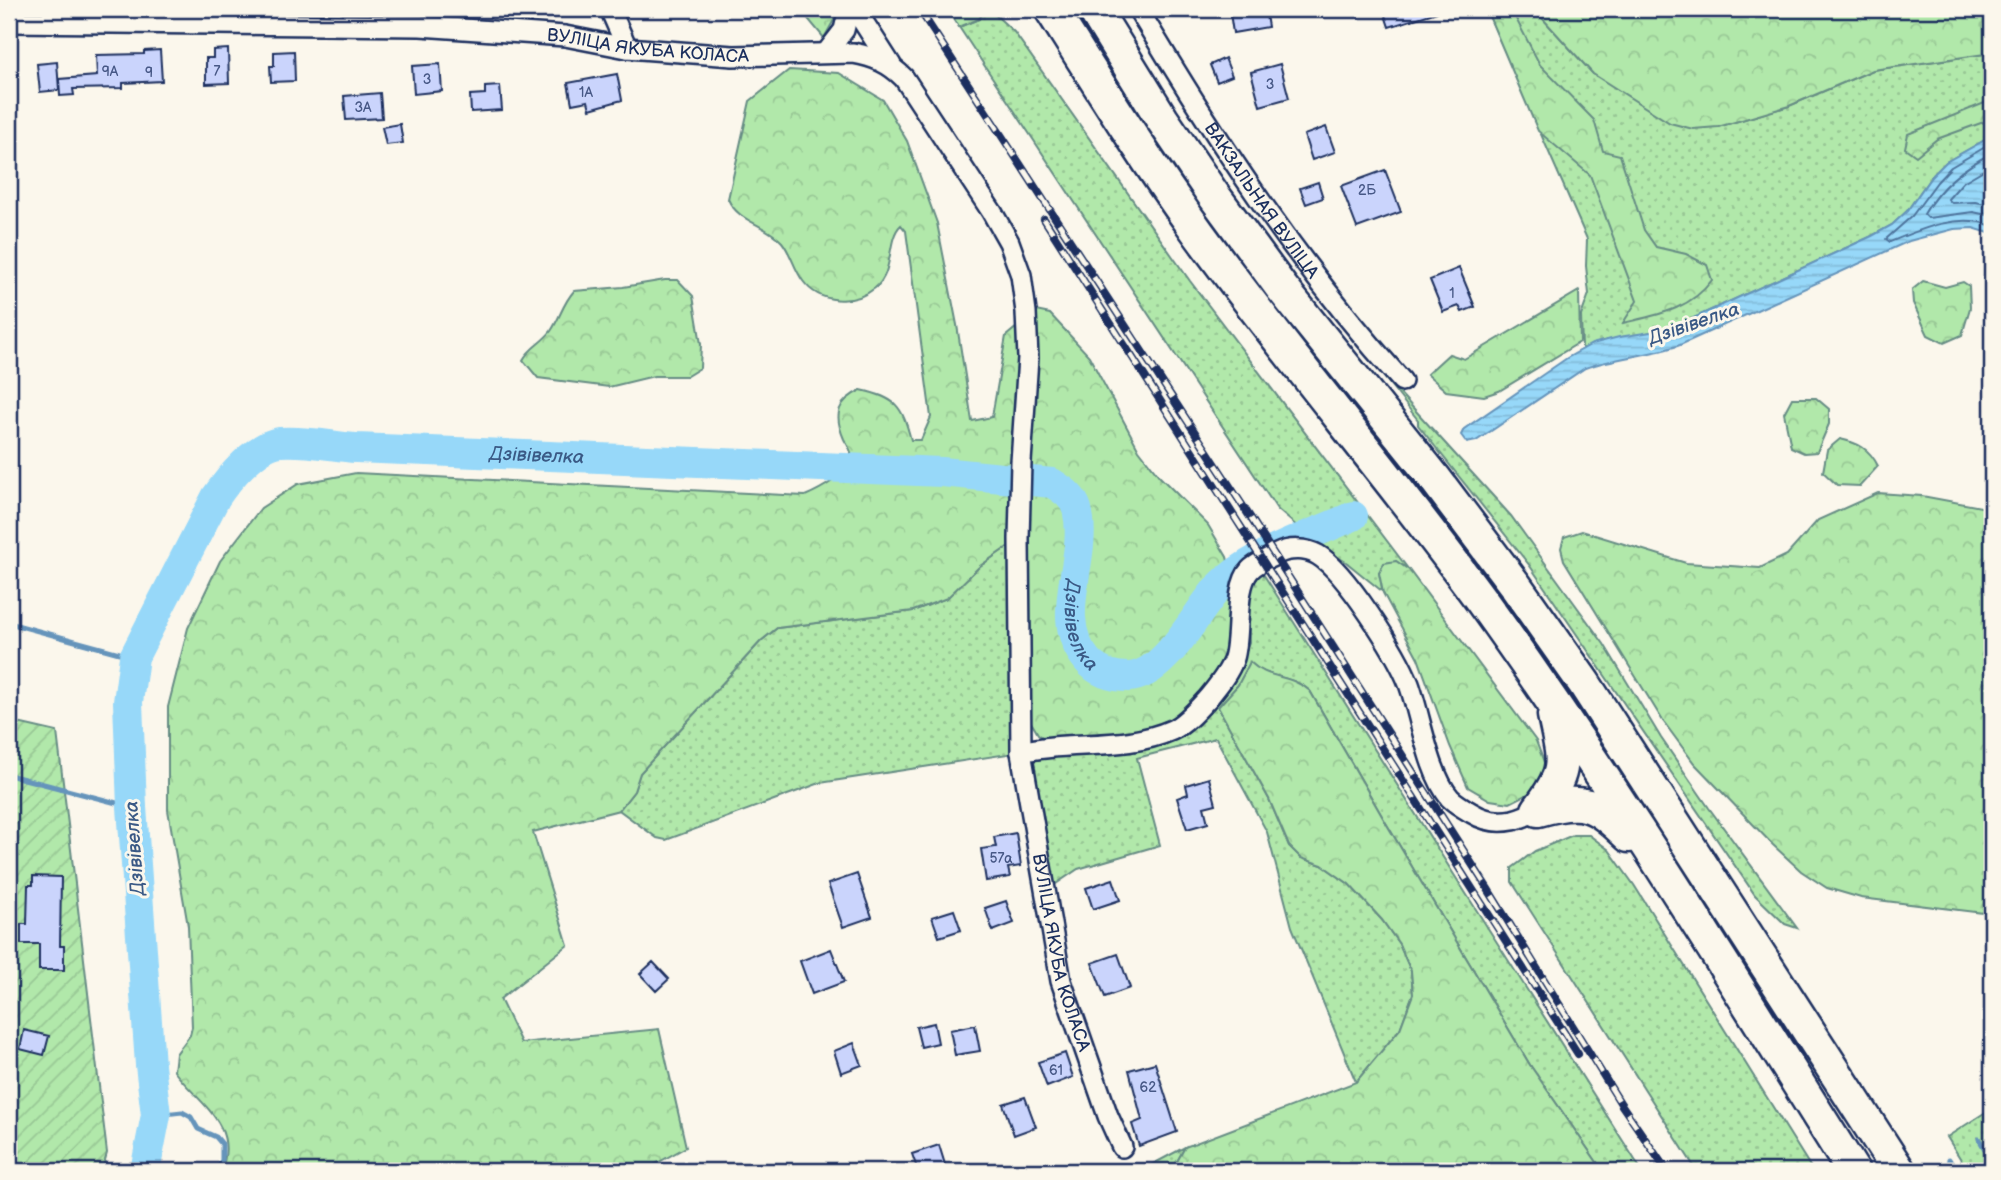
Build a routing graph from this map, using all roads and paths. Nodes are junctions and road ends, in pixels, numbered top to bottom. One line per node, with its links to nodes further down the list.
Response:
1 (610, 9): 8 (street)
2 (849, 9): 9 (street)
3 (855, 9): 10 (street, ВУЛІЦА ЯКУБА КОЛАСА)
4 (1051, 9): 12 (highway)
5 (1094, 9): 18 (highway)
6 (1138, 9): 11 (street, ВАКЗАЛЬНАЯ ВУЛІЦА)
7 (9, 22): 8 (street, ВУЛІЦА ЯКУБА КОЛАСА)
8 (627, 48): 9 (street, ВУЛІЦА ЯКУБА КОЛАСА)
9 (827, 52): 10 (street, ВУЛІЦА ЯКУБА КОЛАСА)
10 (891, 65): 13 (street, ВУЛІЦА ЯКУБА КОЛАСА)
11 (1402, 381)
12 (1551, 699): 14 (highway); 15 (highway)
13 (1021, 752): 14 (street); 16 (street, ВУЛІЦА ЯКУБА КОЛАСА)
14 (1538, 810): 15 (highway)
15 (1659, 863): 17 (highway)
16 (1122, 1147)
17 (1853, 1171)
18 (1899, 1171)

